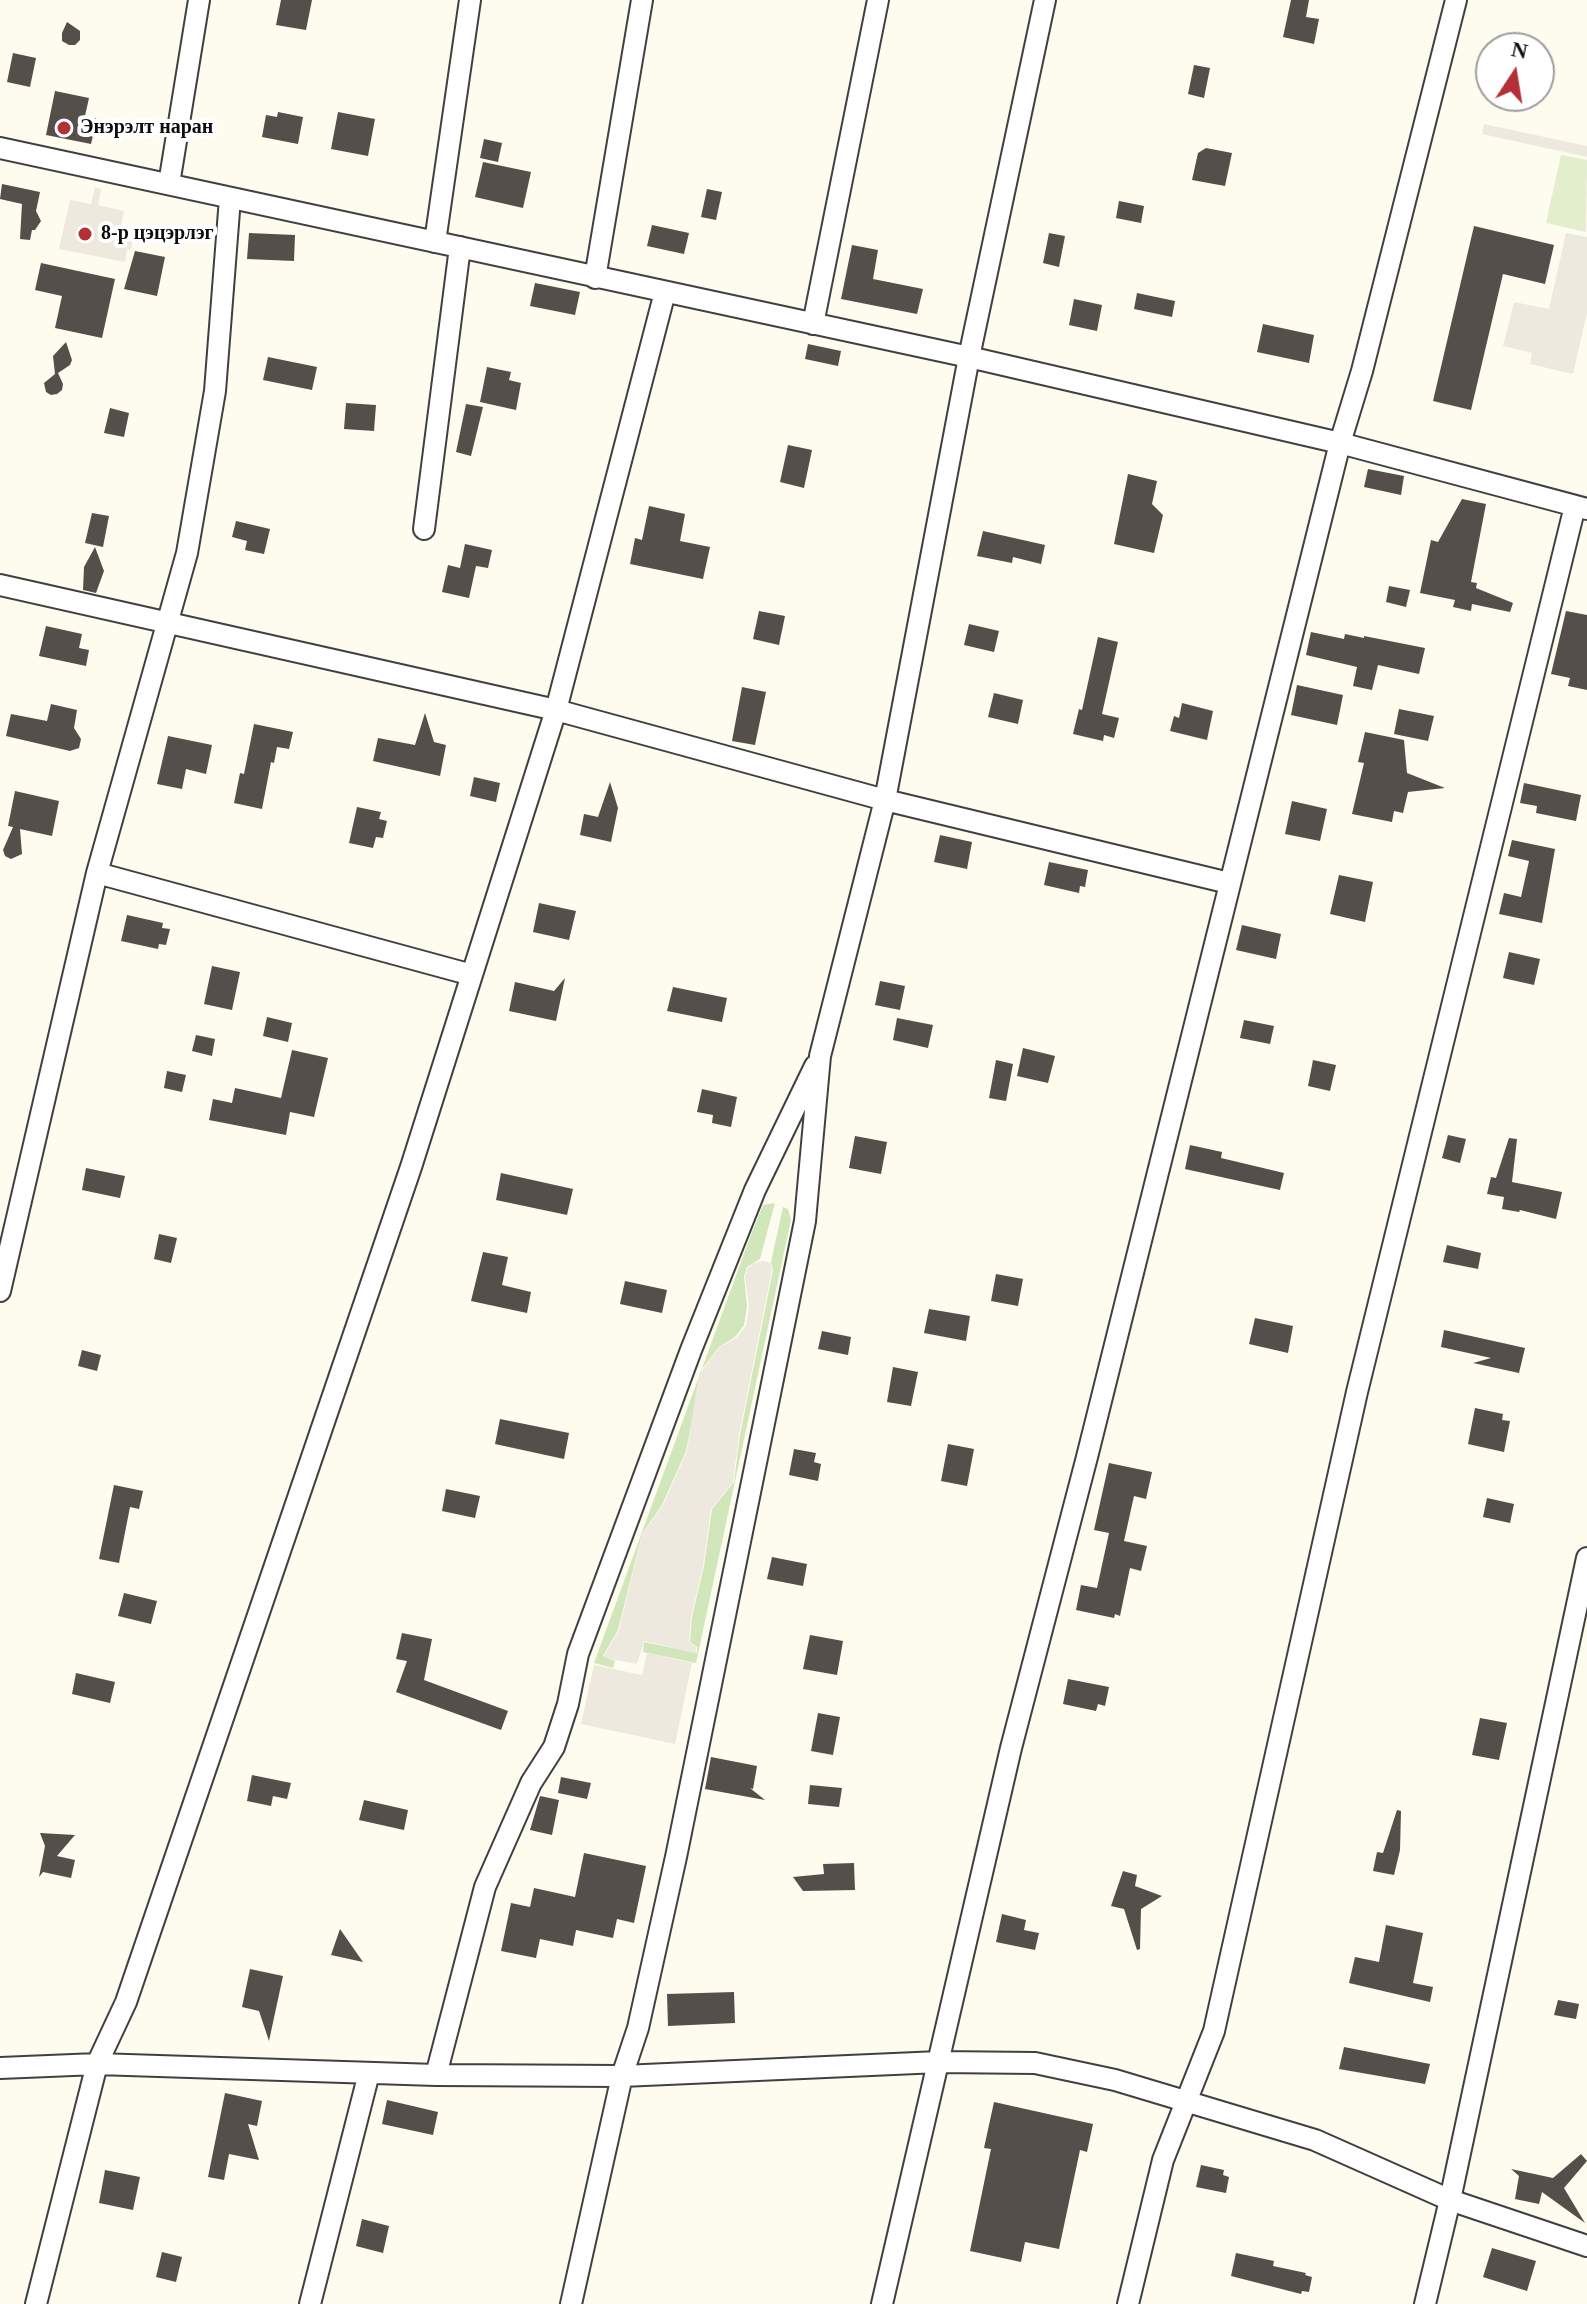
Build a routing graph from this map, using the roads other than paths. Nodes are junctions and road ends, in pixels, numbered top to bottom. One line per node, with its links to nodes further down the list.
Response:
1 (199, 0): 8 (street)
2 (470, 0): 10 (street)
3 (642, 0): 12 (street)
4 (878, 0): 14 (street)
5 (1045, 0): 15 (street)
6 (1456, 0): 16 (street)
7 (0, 148): 8 (street)
8 (169, 184): 9 (street)
9 (230, 198): 10 (street); 20 (street)
10 (435, 242): 11 (street)
11 (460, 247): 12 (street); 18 (street)
12 (595, 278): 13 (street)
13 (665, 292): 14 (street); 21 (street)
14 (813, 324): 15 (street)
15 (969, 357): 16 (street); 22 (street)
16 (1340, 443): 17 (street); 24 (street)
17 (1581, 507): 35 (street)
18 (424, 529)
19 (0, 585): 20 (street)
20 (168, 624): 21 (street); 23 (street)
21 (556, 710): 22 (street); 25 (street)
22 (885, 800): 24 (street); 26 (street)
23 (97, 873): 25 (street); 27 (street)
24 (1229, 883): 29 (street)
25 (472, 975): 30 (street)
26 (820, 1056): 33 (street); 34 (street)
27 (0, 1291)
28 (1587, 1558): 36 (street)
29 (939, 2062): 34 (street); 35 (street); 41 (street)
30 (97, 2064): 31 (street); 32 (street); 38 (street)
31 (0, 2068)
32 (369, 2073): 33 (street); 39 (street)
33 (436, 2075): 34 (street)
34 (622, 2076): 40 (street)
35 (1187, 2101): 36 (street); 42 (street)
36 (1450, 2200): 37 (street); 43 (street)
37 (1587, 2246)
38 (36, 2304)
39 (310, 2304)
40 (571, 2304)
41 (882, 2304)
42 (1128, 2304)
43 (1425, 2304)

